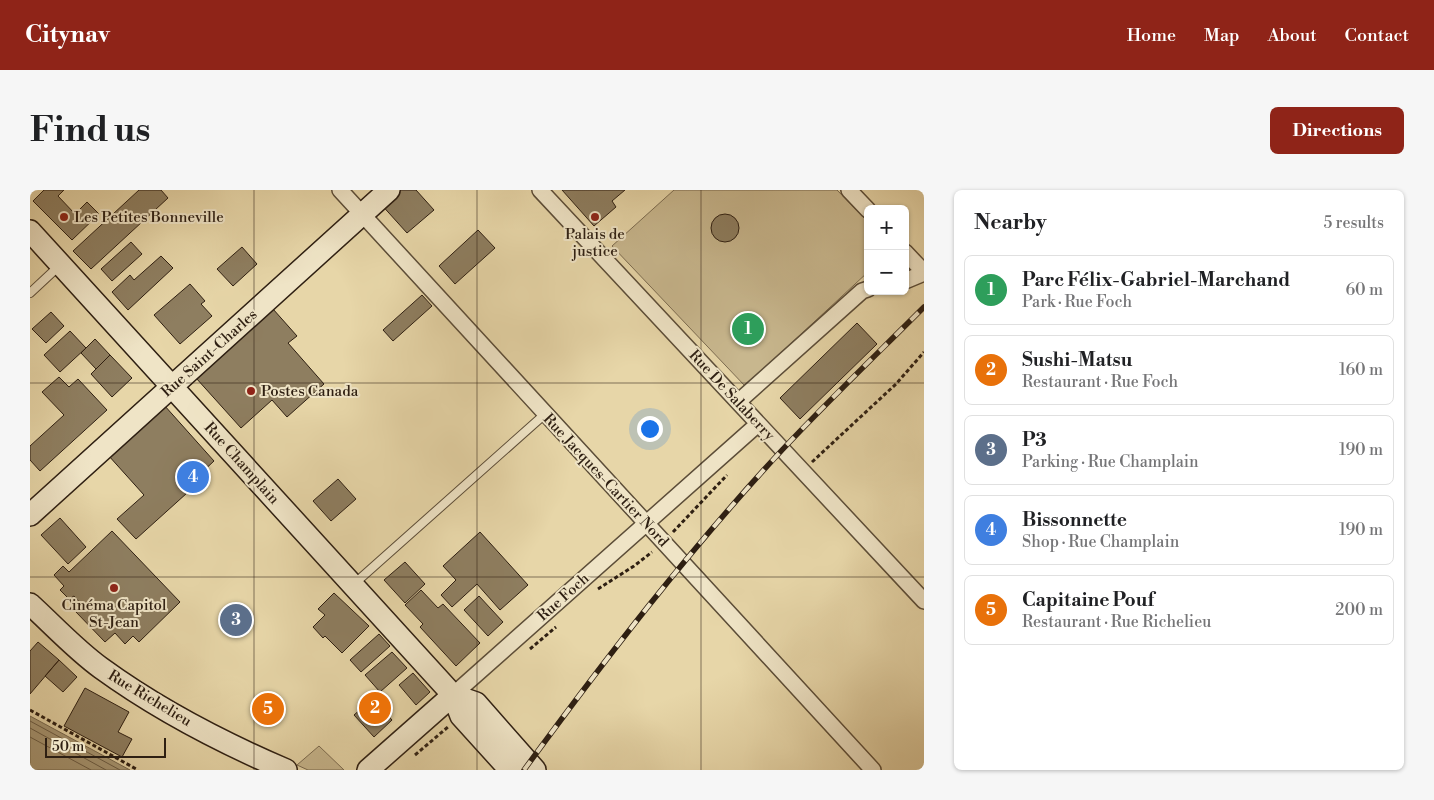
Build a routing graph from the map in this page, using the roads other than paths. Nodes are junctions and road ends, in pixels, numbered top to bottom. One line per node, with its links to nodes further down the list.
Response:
1 (340, 190): 6 (street, Rue Jacques-Cartier Nord)
2 (389, 190): 6 (street, Rue Saint-Charles)
3 (540, 190): 15 (street, Rue De Salaberry)
4 (849, 190): 5 (street)
5 (864, 206)
6 (362, 214): 14 (street, Rue Saint-Charles); 16 (street, Rue Jacques-Cartier Nord)
7 (30, 231): 9 (street, Rue Champlain)
8 (909, 256): 10 (street)
9 (61, 265): 13 (lane); 14 (street, Rue Champlain)
10 (924, 273): 11 (street)
11 (909, 279)
12 (864, 290): 15 (street)
13 (30, 293)
14 (172, 387): 18 (street, Rue Saint-Charles); 20 (street, Rue Champlain)
15 (738, 402): 17 (street, Rue De Salaberry)
16 (545, 414): 19 (street, Rue Jacques-Cartier Nord); 20 (lane)
17 (758, 424): 19 (street, Rue Foch); 21 (street, Rue De Salaberry)
18 (30, 515)
19 (646, 524): 23 (street, Rue Foch); 28 (street, Rue Jacques-Cartier Nord)
20 (353, 585): 23 (street, Rue Champlain)
21 (924, 601)
22 (30, 604): 24 (street, Rue Richelieu)
23 (453, 695): 25 (street, Rue Foch); 26 (street, Rue Champlain); 27 (street, Rue Champlain)
24 (286, 770)
25 (368, 770)
26 (510, 770)
27 (535, 770)
28 (873, 770)

